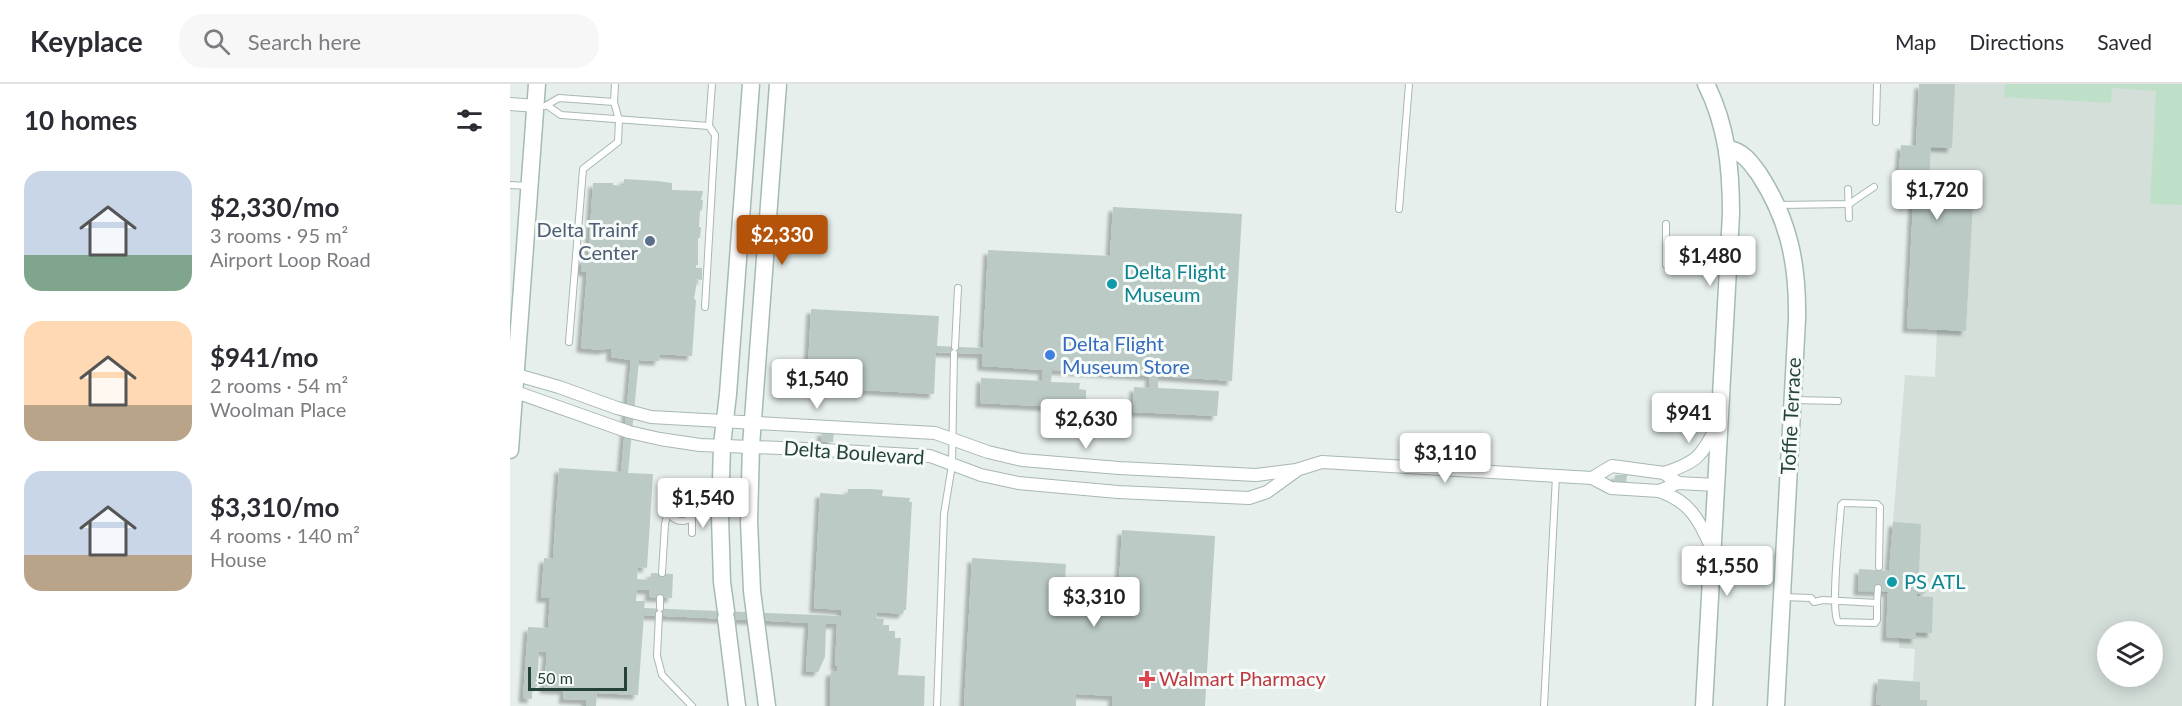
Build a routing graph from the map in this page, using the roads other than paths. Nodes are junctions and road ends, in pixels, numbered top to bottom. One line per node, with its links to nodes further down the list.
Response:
1 (537, 84): 11 (main road)
2 (615, 84): 9 (lane)
3 (712, 84): 14 (lane)
4 (751, 84): 33 (main road)
5 (778, 84): 35 (main road)
6 (1409, 84): 22 (lane)
7 (1706, 84): 15 (main road)
8 (1877, 84): 13 (lane)
9 (614, 102): 11 (lane); 12 (lane)
10 (510, 104): 11 (street)
11 (542, 106): 12 (lane); 17 (main road)
12 (620, 120): 14 (lane); 28 (lane)
13 (1876, 122)
14 (709, 126): 27 (lane)
15 (1728, 149): 21 (main road, Toffie Terrace); 34 (main road)
16 (510, 185): 17 (lane)
17 (529, 186): 29 (main road)
18 (1874, 187): 20 (lane)
19 (1848, 189): 20 (lane)
20 (1849, 204): 21 (lane); 23 (lane)
21 (1777, 205): 31 (main road, Toffie Terrace)
22 (1399, 209)
23 (1849, 218)
24 (1666, 224): 25 (lane)
25 (1666, 265)
26 (958, 288): 36 (lane)
27 (705, 308)
28 (569, 342)
29 (513, 373): 30 (main road); 33 (street, Delta Boulevard)
30 (512, 390): 37 (street, Delta Boulevard); 39 (main road)
31 (1792, 400): 32 (lane); 55 (main road, Toffie Terrace)
32 (1838, 401)
33 (724, 421): 35 (street, Delta Boulevard); 37 (main road)
34 (1719, 422): 42 (street); 46 (main road)
35 (753, 423): 36 (street, Delta Boulevard); 38 (main road)
36 (951, 439): 40 (lane); 41 (street, Delta Boulevard)
37 (722, 446): 38 (street, Delta Boulevard); 60 (main road)
38 (751, 446): 40 (street, Delta Boulevard); 61 (main road)
39 (510, 450)
40 (952, 465): 41 (street, Delta Boulevard); 62 (lane)
41 (1296, 470): 43 (street, Delta Boulevard)
42 (1664, 473): 44 (street, Delta Boulevard); 45 (street, Delta Boulevard)
43 (1556, 475): 44 (street, Delta Boulevard); 63 (lane)
44 (1592, 478): 47 (street, Delta Boulevard)
45 (1678, 483): 46 (street, Delta Boulevard); 47 (street, Delta Boulevard)
46 (1716, 485): 51 (main road)
47 (1659, 491): 51 (street)
48 (668, 512): 49 (lane); 49 (lane); 53 (lane)
49 (692, 517): 50 (lane)
50 (692, 533)
51 (1712, 550): 64 (main road)
52 (1879, 567): 57 (lane)
53 (662, 573)
54 (1878, 588): 58 (lane)
55 (1781, 597): 57 (lane); 65 (main road, Toffie Terrace)
56 (660, 598): 59 (lane)
57 (1836, 600): 58 (lane); 58 (lane)
58 (1877, 603)
59 (692, 706)
60 (737, 706)
61 (767, 706)
62 (937, 706)
63 (1544, 706)
64 (1704, 706)
65 (1776, 706)

